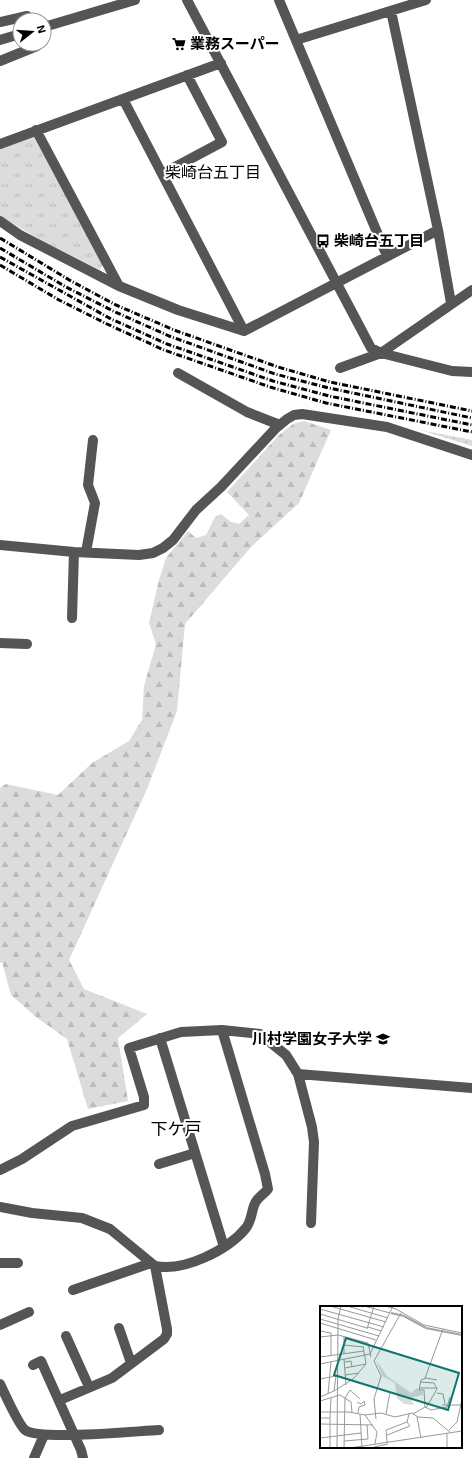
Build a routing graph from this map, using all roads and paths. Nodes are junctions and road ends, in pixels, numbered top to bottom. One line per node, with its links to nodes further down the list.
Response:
1 (135, 0): 8 (street)
2 (187, 0): 14 (street)
3 (279, 0): 11 (street)
4 (426, 0): 5 (street)
5 (391, 11): 11 (street); 21 (street)
6 (12, 19): 7 (street)
7 (0, 22)
8 (52, 25)
9 (12, 36): 10 (street)
10 (0, 40)
11 (296, 40): 22 (street)
12 (22, 52): 13 (street)
13 (0, 61)
14 (221, 63): 15 (street); 23 (street)
15 (187, 75): 16 (street); 19 (street)
16 (123, 99): 17 (street); 19 (street)
17 (36, 130): 18 (street); 24 (street)
18 (0, 144)
19 (162, 174): 27 (street)
20 (0, 221): 24 (street)
21 (438, 230): 22 (street); 26 (street)
22 (387, 256): 23 (street)
23 (337, 282): 27 (street); 28 (street)
24 (119, 286): 27 (street)
25 (472, 290): 26 (street)
26 (451, 303): 28 (street)
27 (244, 331)
28 (381, 353): 29 (street); 30 (street)
29 (340, 368)
30 (472, 372)
31 (178, 373): 32 (street)
32 (280, 424): 34 (street); 37 (street)
33 (93, 440): 37 (street)
34 (472, 455)
35 (0, 545): 36 (street)
36 (74, 552): 37 (street); 38 (street)
37 (86, 552)
38 (72, 618)
39 (0, 643): 40 (street)
40 (27, 644)
41 (222, 1030): 42 (street); 43 (street); 50 (street)
42 (160, 1038): 45 (street); 47 (street)
43 (298, 1074): 44 (street); 49 (street)
44 (472, 1088)
45 (195, 1153): 46 (street); 50 (street)
46 (159, 1164)
47 (0, 1170)
48 (0, 1207): 53 (street)
49 (311, 1223)
50 (224, 1247): 53 (street)
51 (0, 1263): 52 (street)
52 (18, 1263)
53 (153, 1264): 54 (street); 59 (street)
54 (73, 1290)
55 (29, 1312): 56 (street)
56 (0, 1324)
57 (119, 1328): 59 (street)
58 (66, 1336): 62 (street)
59 (131, 1363): 62 (street)
60 (33, 1365): 63 (street)
61 (0, 1384): 65 (street)
62 (89, 1387): 63 (street)
63 (60, 1400): 66 (street)
64 (160, 1430): 66 (street)
65 (44, 1435): 66 (street); 67 (street)
66 (74, 1435): 68 (street)
67 (34, 1458)
68 (83, 1458)

